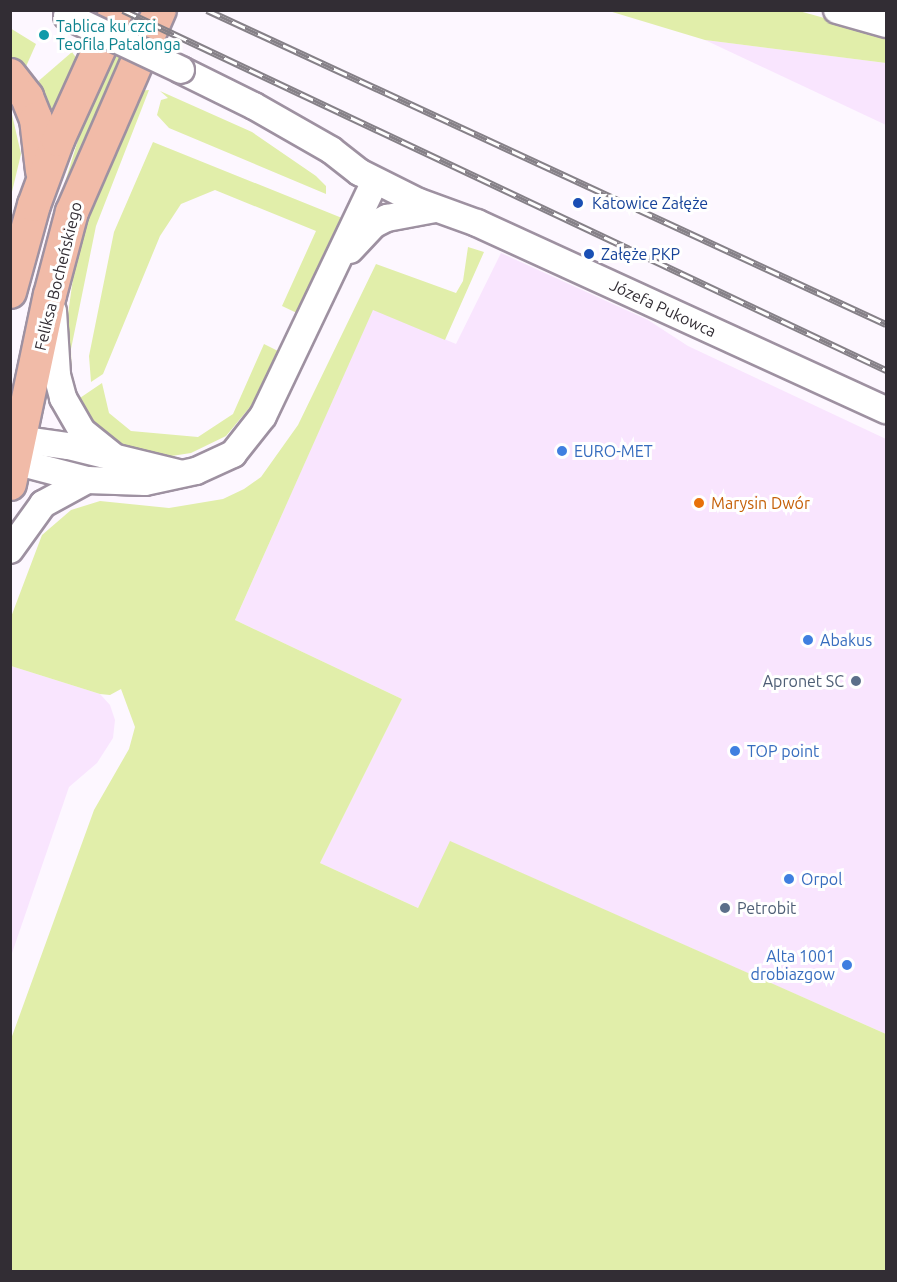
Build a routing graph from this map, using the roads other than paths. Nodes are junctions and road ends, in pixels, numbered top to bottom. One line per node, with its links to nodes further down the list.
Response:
1 (117, 10): 7 (main road)
2 (160, 10): 12 (main road, Feliksa Bocheńskiego)
3 (837, 10): 5 (street)
4 (61, 13): 8 (street, Józefa Pukowca, bridge)
5 (886, 24)
6 (10, 75): 7 (main road)
7 (43, 181): 11 (main road)
8 (375, 181): 9 (street, Józefa Pukowca); 10 (street)
9 (437, 209): 10 (street, Józefa Pukowca); 13 (street, Józefa Pukowca)
10 (334, 268): 16 (street)
11 (10, 292)
12 (50, 295): 14 (street); 15 (main road, Feliksa Bocheńskiego)
13 (886, 410)
14 (112, 455): 15 (street); 16 (street)
15 (13, 457): 17 (street)
16 (181, 474): 17 (street)
17 (87, 480): 18 (street)
18 (10, 550)

